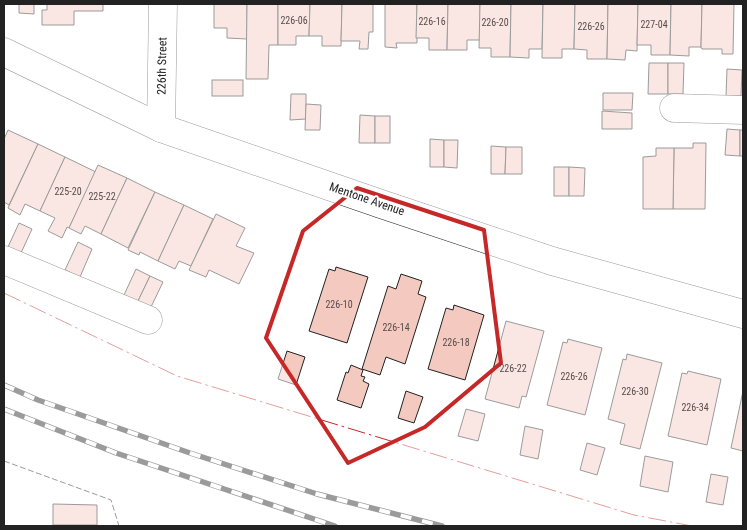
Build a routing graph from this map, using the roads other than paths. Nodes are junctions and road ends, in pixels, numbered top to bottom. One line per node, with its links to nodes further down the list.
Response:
1 (164, 4): 5 (street, 226th Street)
2 (4, 52): 5 (street, Mentone Avenue)
3 (674, 108): 4 (street)
4 (743, 110)
5 (161, 128): 7 (street, Mentone Avenue)
6 (4, 260): 8 (street)
7 (743, 314)
8 (148, 320)

